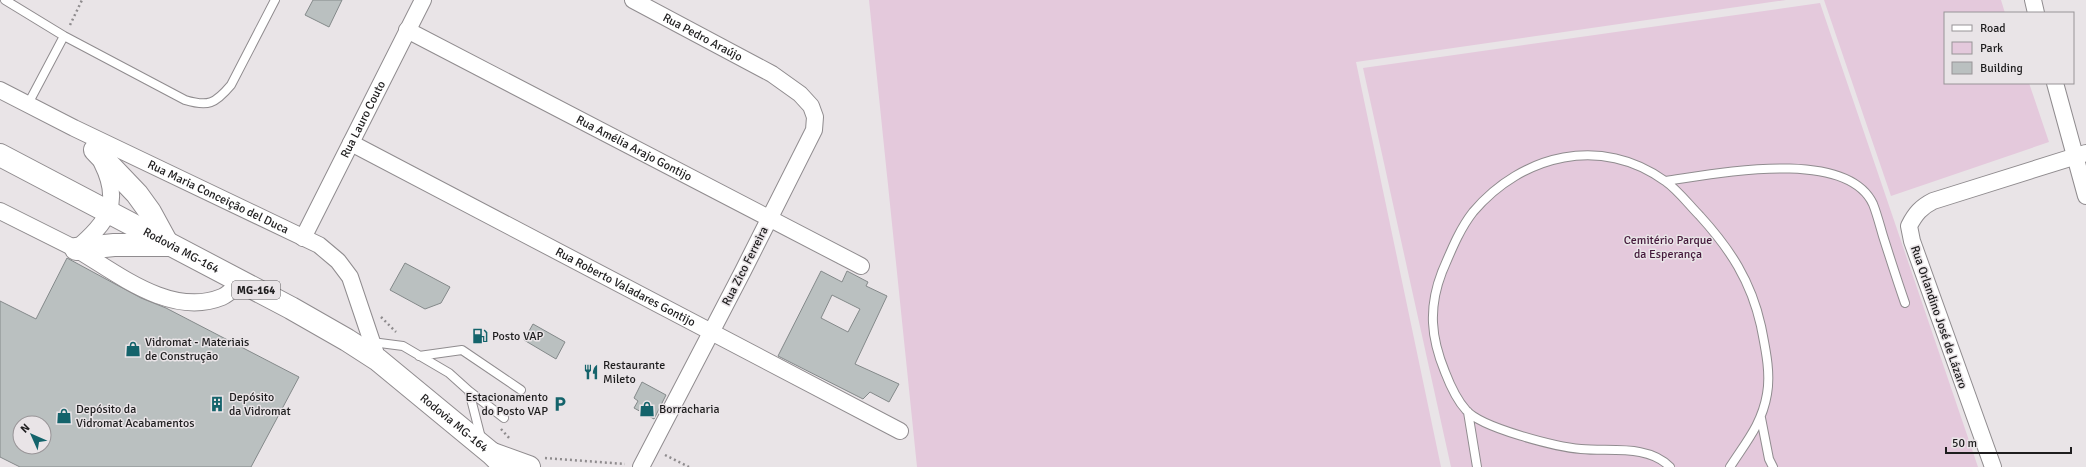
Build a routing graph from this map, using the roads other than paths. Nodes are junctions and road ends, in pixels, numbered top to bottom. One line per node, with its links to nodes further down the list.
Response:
1 (5, 0): 8 (lane)
2 (275, 0): 8 (lane)
3 (423, 0): 7 (street, Rua Lauro Couto)
4 (633, 0): 9 (street, Rua Pedro Araújo)
5 (2033, 0): 6 (street)
6 (2036, 12)
7 (407, 30): 13 (street, Rua Lauro Couto); 21 (street, Rua Amélia Arajo Gontijo)
8 (64, 36): 12 (lane)
9 (772, 74): 21 (street, Rua Zico Ferreira)
10 (2055, 84): 16 (street)
11 (0, 90): 12 (street, Rua Maria Conceição del Duca)
12 (35, 108): 14 (street); 22 (street, Rua Maria Conceição del Duca)
13 (351, 144): 22 (street, Rua Lauro Couto); 28 (street, Rua Roberto Valadares Gontijo)
14 (95, 150): 20 (street); 23 (main road)
15 (0, 155): 20 (main road, Rodovia MG-164 / MG-164)
16 (2080, 155): 18 (street); 44 (street, Rua Orlandino José de Lázaro)
17 (1666, 181): 27 (lane); 33 (lane); 35 (lane)
18 (2086, 196)
19 (0, 211): 24 (street)
20 (108, 213): 23 (main road, Rodovia MG-164 / MG-164); 24 (street)
21 (769, 219): 25 (street, Rua Amélia Arajo Gontijo); 28 (street, Rua Zico Ferreira)
22 (303, 238): 29 (street, Rua Maria Conceição del Duca)
23 (168, 245): 24 (main road); 26 (main road, Rodovia MG-164 / MG-164)
24 (76, 249): 26 (street)
25 (861, 266)
26 (241, 282): 29 (main road, Rodovia MG-164 / MG-164)
27 (1905, 303)
28 (711, 332): 36 (street, Rua Roberto Valadares Gontijo); 39 (street, Rua Zico Ferreira)
29 (375, 351): 30 (lane); 37 (main road, Rodovia MG-164 / MG-164)
30 (419, 356): 31 (lane); 32 (lane)
31 (521, 390)
32 (469, 391): 34 (lane); 37 (lane)
33 (1468, 412): 40 (lane); 41 (lane)
34 (504, 418)
35 (1761, 418): 42 (lane); 43 (lane)
36 (900, 431)
37 (493, 456): 38 (main road, Rodovia MG-164)
38 (529, 467)
39 (641, 467)
40 (1477, 467)
41 (1670, 467)
42 (1730, 467)
43 (1773, 467)
44 (1993, 467)

